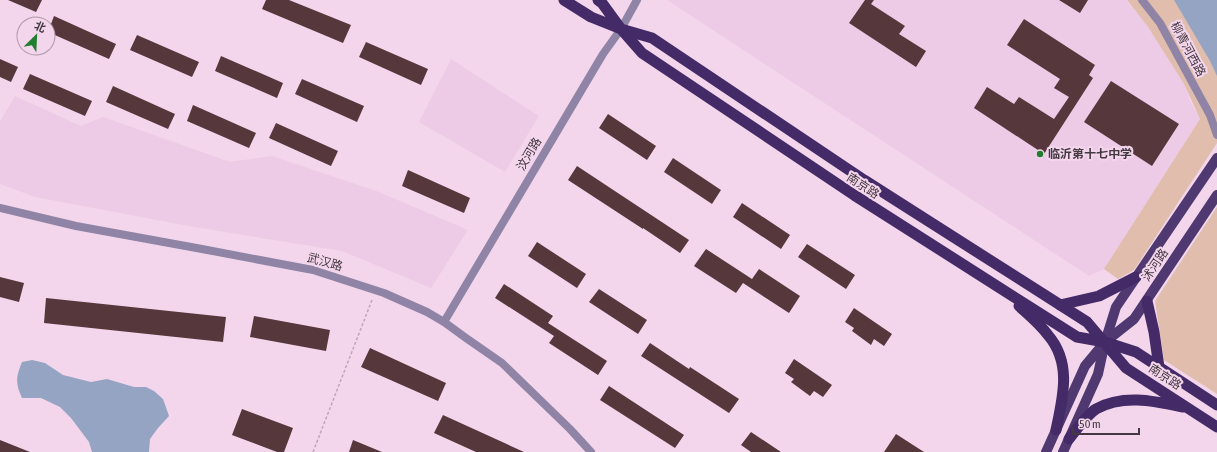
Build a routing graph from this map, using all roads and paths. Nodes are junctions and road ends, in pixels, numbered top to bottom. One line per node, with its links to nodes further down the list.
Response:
1 (564, 0): 5 (highway, 南京路)
2 (598, 0): 5 (highway, 南京路)
3 (637, 0): 5 (street, 汶河路)
4 (1142, 0): 6 (street, 柳青河西路)
5 (621, 29): 11 (highway, 南京路); 14 (highway, 南京路); 15 (street, 汶河路)
6 (1217, 135)
7 (1217, 158): 10 (main road, 沭河路)
8 (1216, 197): 13 (main road, 沭河路)
9 (0, 208): 15 (street, 武汉路)
10 (1136, 277): 14 (highway); 16 (main road, 沭河路)
11 (1003, 290): 16 (highway, 南京路); 21 (highway)
12 (372, 300): 23 (path)
13 (1147, 301): 16 (main road, 沭河路); 17 (highway)
14 (1060, 305): 16 (highway, 南京路)
15 (444, 322): 24 (street, 武汉路)
16 (1105, 342): 17 (highway, 南京路); 19 (highway, 南京路); 21 (main road, 沭河路); 22 (main road, 沭河路)
17 (1159, 367): 18 (highway, 南京路)
18 (1217, 405)
19 (1189, 408): 20 (highway, 南京路); 22 (highway)
20 (1217, 427)
21 (1056, 430): 25 (main road, 沭河路)
22 (1069, 439): 26 (main road, 沭河路)
23 (313, 452)
24 (591, 452)
25 (1046, 452)
26 (1063, 452)

